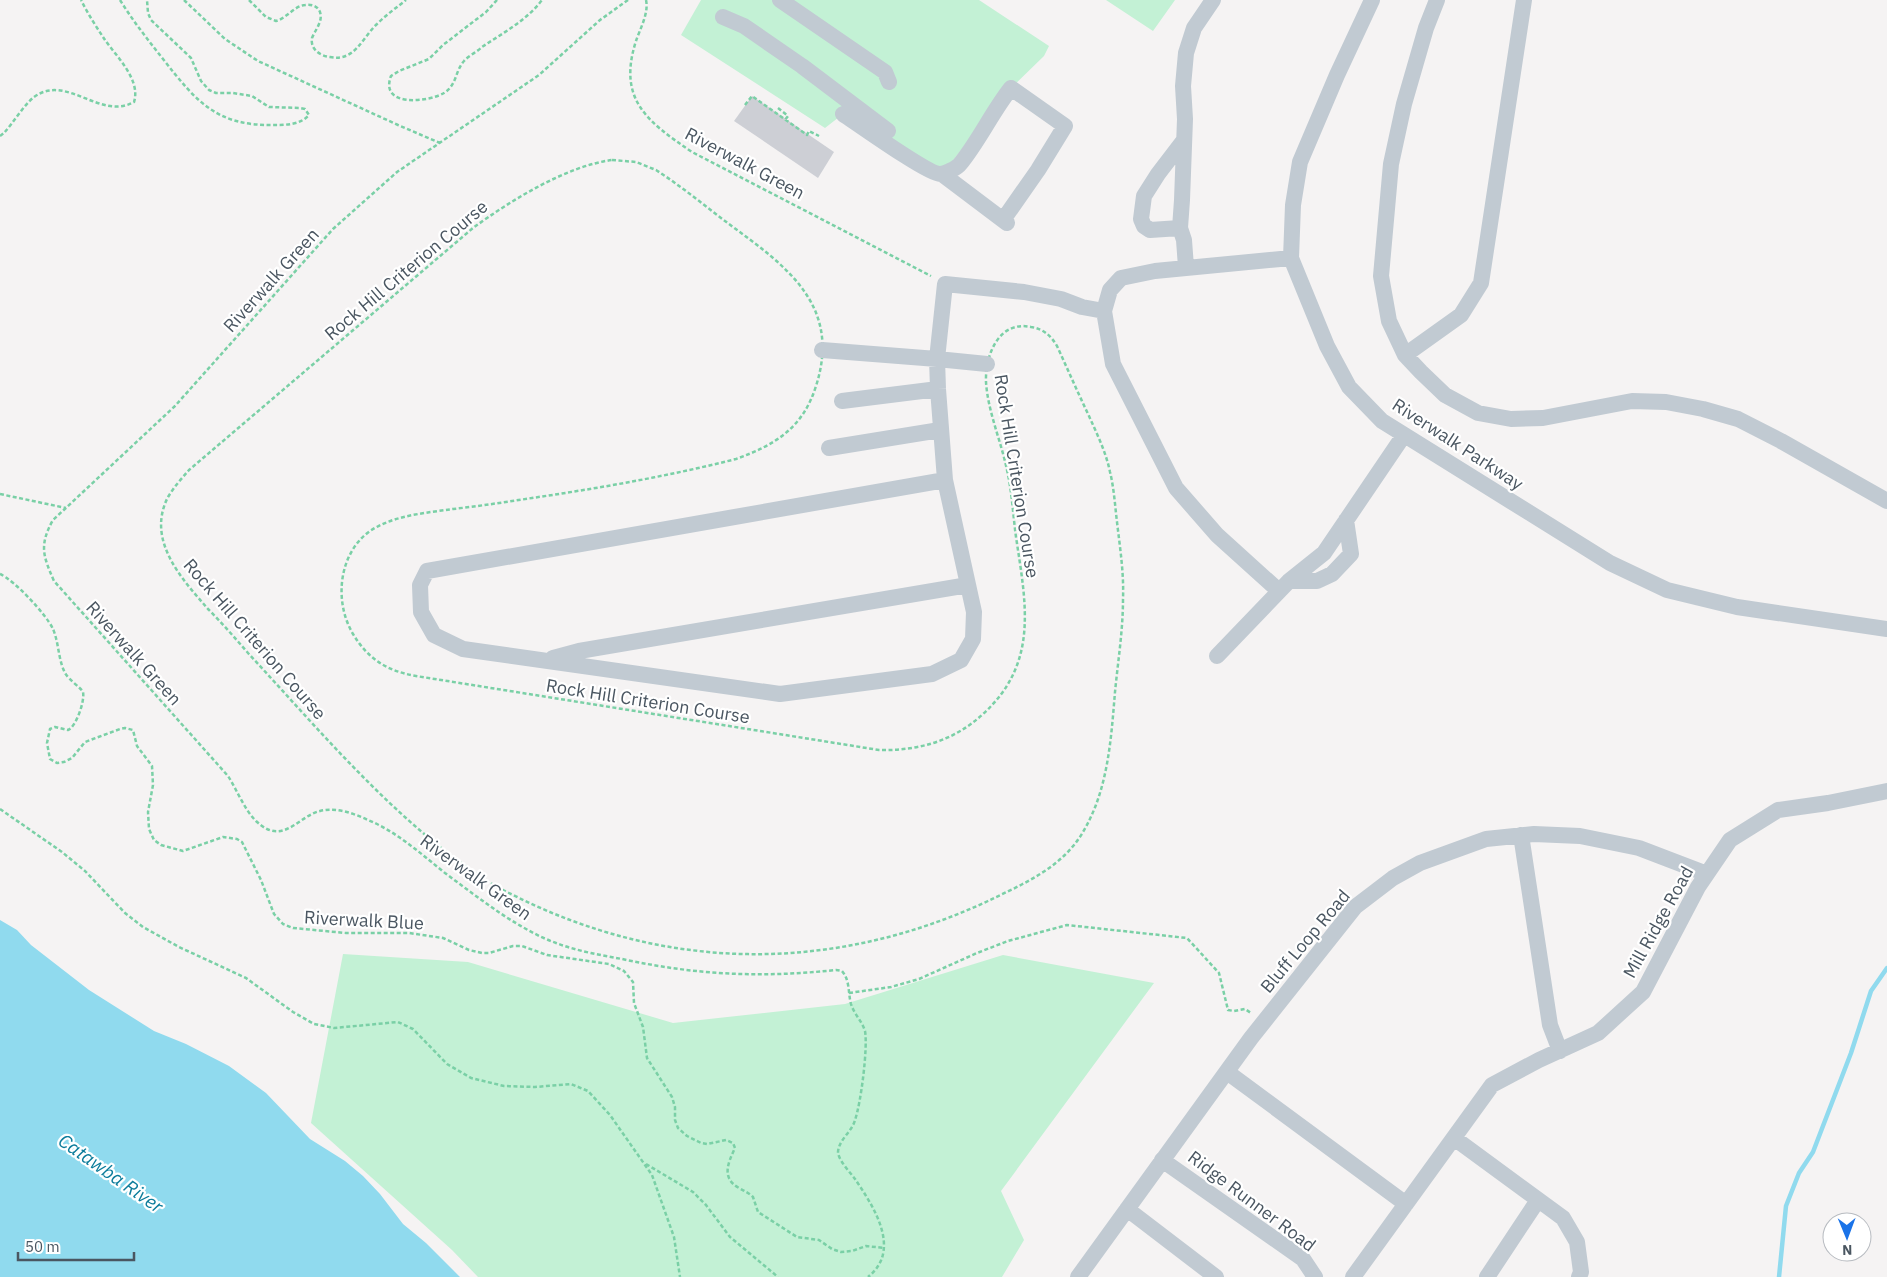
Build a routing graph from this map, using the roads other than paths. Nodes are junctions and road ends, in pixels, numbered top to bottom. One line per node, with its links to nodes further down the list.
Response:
1 (780, 0): 7 (street)
2 (1213, 0): 10 (street)
3 (1372, 0): 13 (street, Riverwalk Parkway)
4 (1437, 0): 17 (street)
5 (1524, 0): 17 (street)
6 (723, 17): 9 (street)
7 (889, 82)
8 (843, 114): 9 (street)
9 (888, 132): 11 (street)
10 (1184, 140): 12 (street); 12 (street)
11 (942, 174): 11 (street)
12 (1180, 228): 14 (street)
13 (1291, 258): 14 (street); 23 (street, Riverwalk Parkway)
14 (1186, 267): 15 (street)
15 (1104, 311): 18 (street); 29 (street)
16 (822, 350): 18 (street)
17 (1405, 354): 26 (street)
18 (937, 359): 19 (street); 20 (street)
19 (987, 364)
20 (938, 389): 21 (street); 22 (street)
21 (842, 401)
22 (940, 430): 24 (street); 25 (street)
23 (1404, 435): 27 (street); 30 (street, Riverwalk Parkway)
24 (829, 448)
25 (945, 480): 28 (street); 32 (street)
26 (1887, 501)
27 (1346, 520): 29 (street); 29 (street)
28 (968, 584): 32 (street); 32 (street)
29 (1284, 586): 31 (street)
30 (1887, 629)
31 (1217, 656)
32 (546, 660)
33 (1887, 791): 35 (street, Mill Ridge Road)
34 (1521, 835): 35 (street, Bluff Loop Road); 36 (street); 37 (street, Bluff Loop Road)
35 (1707, 874): 36 (street, Mill Ridge Road)
36 (1560, 1051): 38 (street, Mill Ridge Road)
37 (1227, 1072): 39 (street, Bluff Loop Road); 41 (street)
38 (1454, 1138): 40 (street); 41 (street, Mill Ridge Road)
39 (1162, 1160): 42 (street, Bluff Loop Road); 45 (street, Ridge Runner Road)
40 (1538, 1200): 47 (street); 48 (street)
41 (1406, 1204): 46 (street, Mill Ridge Road)
42 (1127, 1209): 43 (street, Bluff Loop Road); 44 (street)
43 (1078, 1277)
44 (1216, 1277)
45 (1315, 1277)
46 (1353, 1277)
47 (1487, 1277)
48 (1580, 1277)

